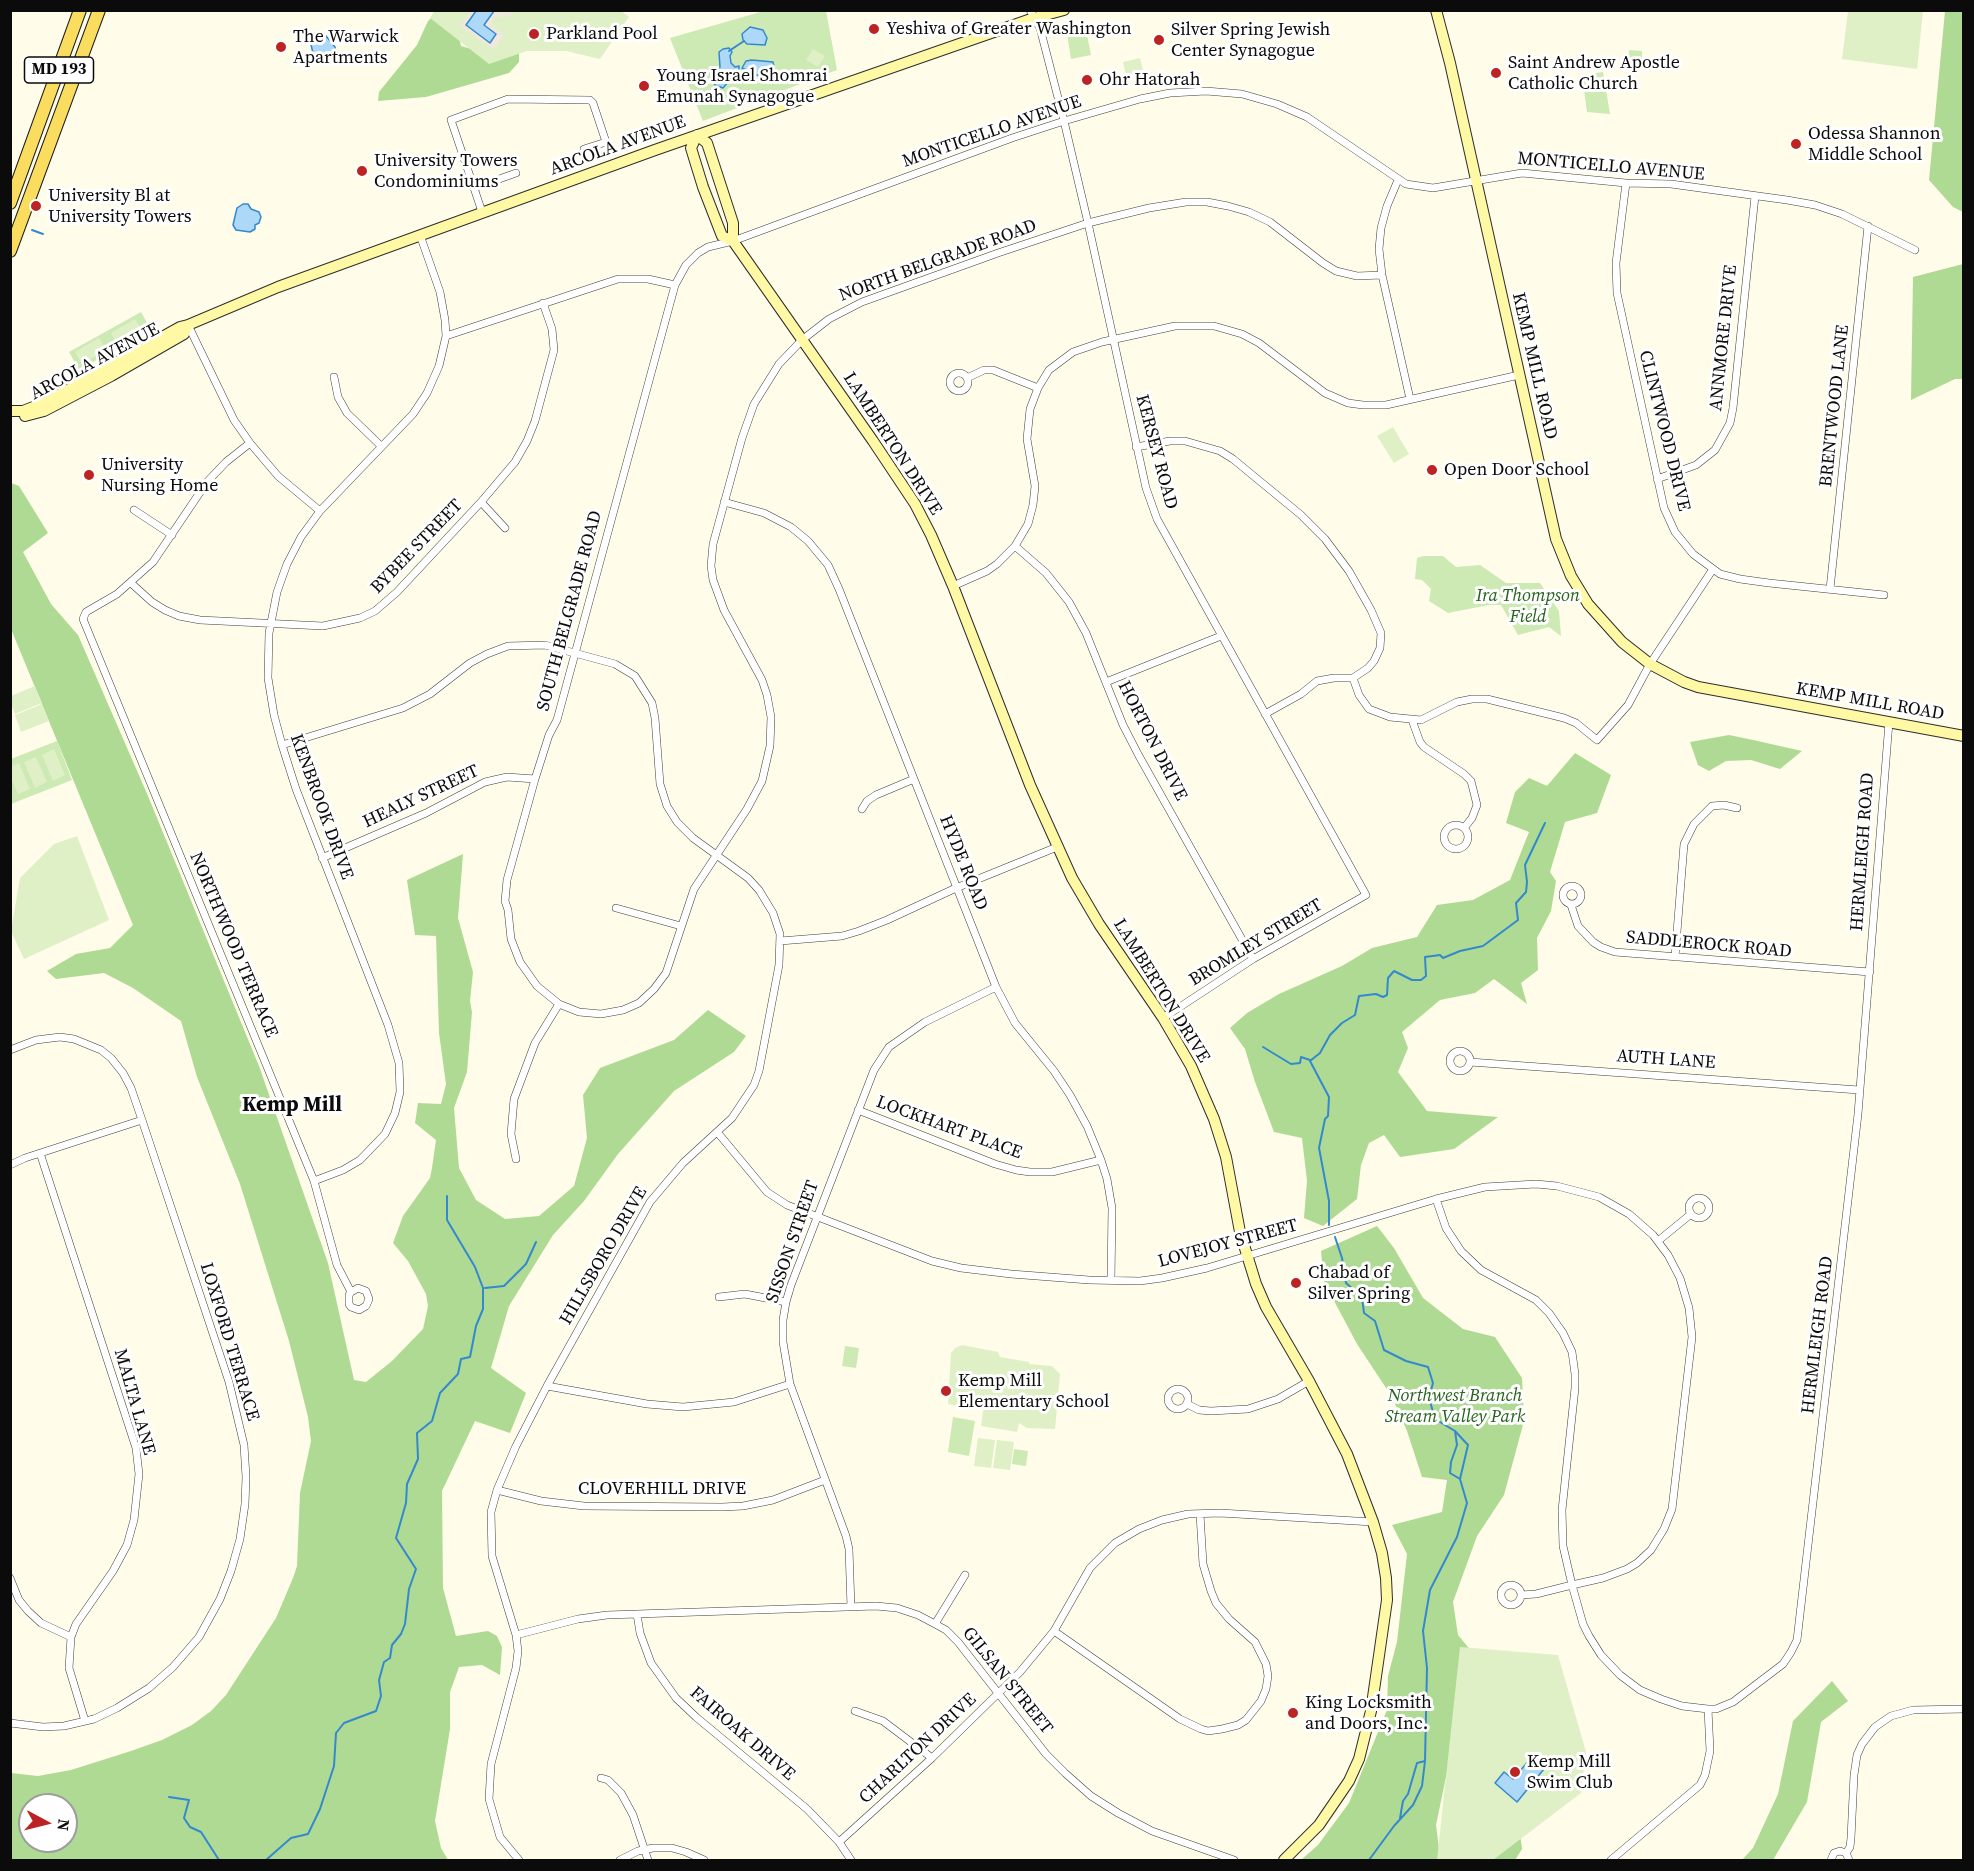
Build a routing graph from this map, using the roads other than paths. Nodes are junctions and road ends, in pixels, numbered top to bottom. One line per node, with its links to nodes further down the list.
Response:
1 (80, 10): 15 (main road, MD 193)
2 (99, 10): 22 (main road, MD 193)
3 (1064, 10): 5 (street, ARCOLA AVENUE)
4 (1436, 10): 11 (street, KEMP MILL ROAD)
5 (1032, 14): 6 (street, KERSEY ROAD); 7 (street, ARCOLA AVENUE)
6 (1064, 121): 10 (street, MONTICELLO AVENUE); 17 (street, KERSEY ROAD); 20 (street, MONTICELLO AVENUE)
7 (697, 135): 16 (street, ARCOLA AVENUE); 20 (street); 20 (street, LAMBERTON DRIVE)
8 (584, 149): 13 (street)
9 (516, 173): 13 (street)
10 (1398, 180): 11 (street, MONTICELLO AVENUE); 23 (street)
11 (1476, 181): 12 (street, MONTICELLO AVENUE); 30 (street, KEMP MILL ROAD)
12 (1626, 183): 14 (street, MONTICELLO AVENUE); 40 (street, CLINTWOOD DRIVE)
13 (474, 188): 16 (street)
14 (1755, 196): 18 (street, MONTICELLO AVENUE); 40 (street, ANNMORE DRIVE)
15 (10, 202)
16 (482, 212): 19 (street, ARCOLA AVENUE)
17 (1089, 223): 23 (street, NORTH BELGRADE ROAD); 28 (street, NORTH BELGRADE ROAD); 29 (street, KERSEY ROAD)
18 (1868, 226): 21 (street, MONTICELLO AVENUE); 51 (street, BRENTWOOD LANE)
19 (420, 235): 26 (street, ARCOLA AVENUE); 27 (street, KENBROOK DRIVE)
20 (732, 241): 24 (street, SOUTH BELGRADE ROAD); 28 (street, LAMBERTON DRIVE)
21 (1915, 250)
22 (10, 251)
23 (1382, 275): 34 (street)
24 (675, 285): 25 (street); 55 (street, SOUTH BELGRADE ROAD)
25 (543, 303): 27 (street); 41 (street, BYBEE STREET)
26 (188, 325): 35 (street, ARCOLA AVENUE); 36 (street, ARCOLA AVENUE); 37 (street)
27 (446, 336): 38 (street, KENBROOK DRIVE)
28 (802, 340): 42 (street, NORTH BELGRADE ROAD); 50 (street, LAMBERTON DRIVE)
29 (1113, 340): 33 (street); 34 (street); 39 (street, KERSEY ROAD)
30 (1519, 375): 34 (street); 56 (street, KEMP MILL ROAD)
31 (334, 377): 38 (street)
32 (967, 378): 33 (street)
33 (1038, 388): 47 (street)
34 (1410, 399)
35 (10, 411)
36 (10, 417)
37 (250, 443): 44 (street); 46 (street)
38 (381, 446): 44 (street, KENBROOK DRIVE)
39 (1136, 447): 54 (street, KERSEY ROAD); 57 (street)
40 (1657, 479): 48 (street, CLINTWOOD DRIVE)
41 (481, 502): 45 (street); 53 (street, BYBEE STREET)
42 (724, 502): 65 (street, HYDE ROAD); 70 (street, NORTH BELGRADE ROAD)
43 (134, 510): 46 (street)
44 (320, 512): 53 (street, KENBROOK DRIVE)
45 (505, 528)
46 (172, 535): 49 (street)
47 (1015, 546): 50 (street); 58 (street, HORTON DRIVE)
48 (1713, 569): 51 (street, CLINTWOOD DRIVE); 56 (street)
49 (131, 583): 53 (street, BYBEE STREET); 94 (street, NORTHWOOD TERRACE)
50 (953, 586): 69 (street, LAMBERTON DRIVE)
51 (1830, 589): 52 (street, CLINTWOOD DRIVE)
52 (1884, 595)
53 (270, 624): 63 (street, KENBROOK DRIVE)
54 (1221, 636): 58 (street); 59 (street, KERSEY ROAD)
55 (574, 652): 63 (street, HILLSBORO DRIVE); 64 (street, SOUTH BELGRADE ROAD); 70 (street, HILLSBORO DRIVE)
56 (1650, 664): 60 (street); 61 (street, KEMP MILL ROAD)
57 (1353, 678): 59 (street); 60 (street)
58 (1106, 682): 79 (street, HORTON DRIVE)
59 (1265, 714): 73 (street, KERSEY ROAD)
60 (1412, 720): 68 (street)
61 (1889, 722): 62 (street, KEMP MILL ROAD); 80 (street, HERMLEIGH ROAD)
62 (1964, 736)
63 (282, 744): 71 (street, KENBROOK DRIVE)
64 (535, 779): 71 (street, HEALY STREET); 82 (street, SOUTH BELGRADE ROAD)
65 (914, 779): 67 (street); 72 (street, HYDE ROAD)
66 (1737, 808): 78 (street)
67 (862, 810)
68 (1464, 828)
69 (1057, 847): 72 (street); 83 (street, LAMBERTON DRIVE)
70 (715, 855): 76 (street, NORTH BELGRADE ROAD); 77 (street, HILLSBORO DRIVE)
71 (322, 858): 94 (street, KENBROOK DRIVE)
72 (957, 888): 77 (street); 81 (street, HYDE ROAD)
73 (1366, 895): 79 (street, BROMLEY STREET)
74 (1571, 905): 78 (street, SADDLEROCK ROAD)
75 (616, 908): 76 (street)
76 (681, 926): 82 (street, NORTH BELGRADE ROAD)
77 (780, 941): 89 (street, HILLSBORO DRIVE)
78 (1675, 957): 80 (street, SADDLEROCK ROAD)
79 (1253, 959): 83 (street, BROMLEY STREET)
80 (1870, 972): 86 (street, HERMLEIGH ROAD)
81 (996, 987): 87 (street, SISSON STREET); 92 (street, HYDE ROAD)
82 (559, 1004): 91 (street)
83 (1163, 1018): 99 (street, LAMBERTON DRIVE)
84 (10, 1050): 88 (street, LOXFORD TERRACE)
85 (1470, 1062): 86 (street, AUTH LANE)
86 (1859, 1090): 123 (street, HERMLEIGH ROAD)
87 (858, 1110): 92 (street, LOCKHART PLACE); 97 (street, SISSON STREET)
88 (142, 1120): 90 (street); 126 (street, LOXFORD TERRACE)
89 (718, 1133): 97 (street, LOVEJOY STREET); 106 (street, HILLSBORO DRIVE)
90 (40, 1153): 93 (street); 121 (street, MALTA LANE)
91 (516, 1159)
92 (1101, 1160): 100 (street, HYDE ROAD)
93 (10, 1165)
94 (314, 1181): 101 (street, NORTHWOOD TERRACE)
95 (1436, 1199): 98 (street, LOVEJOY STREET); 99 (street, LOVEJOY STREET); 114 (street)
96 (1691, 1214): 98 (street)
97 (816, 1217): 100 (street, LOVEJOY STREET); 103 (street, SISSON STREET)
98 (1658, 1241): 114 (street, LOVEJOY STREET)
99 (1247, 1256): 100 (street, LOVEJOY STREET); 104 (street, LAMBERTON DRIVE)
100 (1111, 1280)
101 (351, 1292)
102 (719, 1297): 103 (street)
103 (786, 1302): 105 (street, SISSON STREET)
104 (1309, 1382): 107 (street); 111 (street, LAMBERTON DRIVE)
105 (790, 1384): 106 (street); 108 (street, SISSON STREET)
106 (547, 1386): 109 (street, HILLSBORO DRIVE)
107 (1187, 1404)
108 (825, 1480): 109 (street, CLOVERHILL DRIVE); 116 (street, SISSON STREET)
109 (497, 1490): 120 (street, HILLSBORO DRIVE)
110 (1200, 1514): 111 (street, CHARLTON DRIVE); 119 (street, CHARLTON DRIVE); 119 (street)
111 (1373, 1522): 139 (street, LAMBERTON DRIVE)
112 (965, 1575): 118 (street)
113 (10, 1578): 121 (street)
114 (1572, 1585): 115 (street, LOVEJOY STREET); 123 (street)
115 (1521, 1595)
116 (851, 1607): 117 (street, GILSAN STREET); 118 (street, GILSAN STREET)
117 (638, 1614): 120 (street, GILSAN STREET); 130 (street, FAIROAK DRIVE)
118 (935, 1624): 122 (street, GILSAN STREET)
119 (1054, 1631): 122 (street, CHARLTON DRIVE)
120 (516, 1635): 133 (street, HILLSBORO DRIVE)
121 (71, 1637): 126 (street, MALTA LANE)
122 (998, 1694): 128 (street, CHARLTON DRIVE); 138 (street, GILSAN STREET)
123 (1708, 1709): 140 (street)
124 (1964, 1709): 132 (street)
125 (855, 1712): 128 (street)
126 (85, 1721): 127 (street, LOXFORD TERRACE)
127 (10, 1723)
128 (932, 1758): 130 (street, CHARLTON DRIVE)
129 (601, 1778): 131 (street)
130 (839, 1842): 137 (street, FAIROAK DRIVE)
131 (645, 1850): 134 (street); 135 (street); 136 (street)
132 (1847, 1857): 141 (street)
133 (519, 1860)
134 (620, 1860)
135 (648, 1860)
136 (704, 1860)
137 (851, 1860)
138 (1234, 1860)
139 (1284, 1860)
140 (1611, 1860)
141 (1831, 1860)

